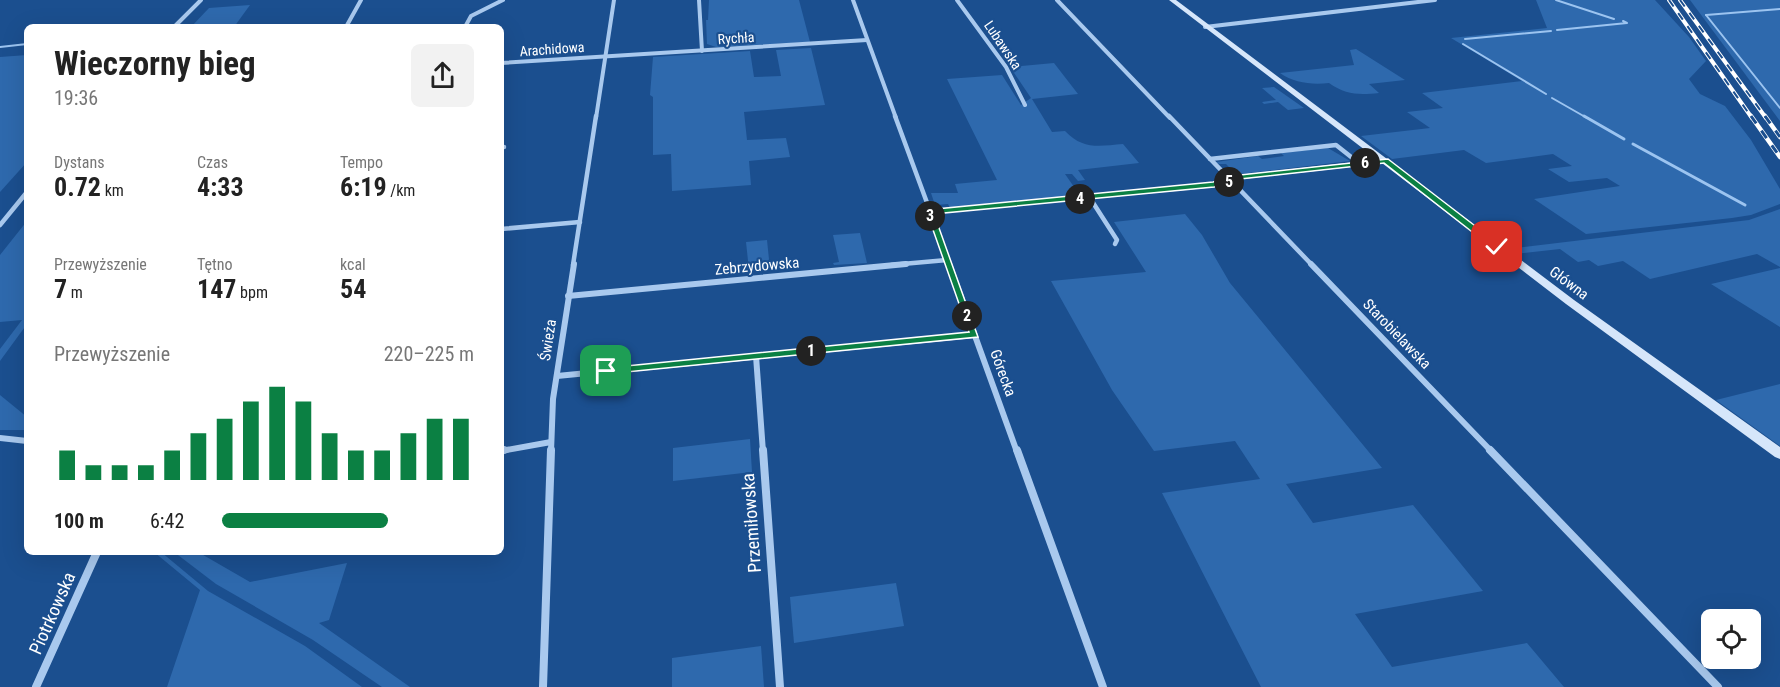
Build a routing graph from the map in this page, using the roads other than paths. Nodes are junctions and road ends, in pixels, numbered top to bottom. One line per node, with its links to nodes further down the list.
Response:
1 (201, 0): 11 (street)
2 (361, 0): 12 (street)
3 (503, 0): 13 (street)
4 (614, 0): 17 (street, Świeża)
5 (699, 0): 16 (street)
6 (853, 0): 15 (street, Górecka)
7 (957, 0): 19 (street, Lubawska)
8 (1058, 0): 20 (street, Starobielawska)
9 (1172, 0): 14 (street, Główna)
10 (1435, 0): 14 (street)
11 (177, 24)
12 (348, 24)
13 (467, 24)
14 (1205, 27): 21 (street, Główna)
15 (867, 40): 16 (street, Rychła); 26 (street, Górecka)
16 (702, 51): 17 (street, Rychła)
17 (605, 57): 18 (street, Arachidowa); 27 (street, Świeża)
18 (504, 63)
19 (1025, 105)
20 (1210, 159): 22 (street); 23 (street, Starobielawska)
21 (1386, 160): 22 (street); 40 (street, Główna)
22 (1360, 164): 23 (street)
23 (1232, 182): 25 (street); 46 (street, Starobielawska)
24 (24, 196): 28 (street)
25 (1090, 198): 26 (street); 30 (street)
26 (929, 212): 31 (street, Górecka)
27 (580, 222): 29 (street); 32 (street, Świeża)
28 (0, 225)
29 (504, 229)
30 (1115, 244)
31 (947, 260): 32 (street, Zebrzydowska); 33 (street, Górecka)
32 (568, 296): 35 (street, Świeża)
33 (974, 335): 34 (street); 45 (street, Górecka)
34 (756, 356): 35 (street); 44 (street, Przemiłowska)
35 (557, 376): 38 (street, Świeża)
36 (0, 438): 37 (street)
37 (24, 441)
38 (551, 442): 39 (street); 43 (street, Świeża)
39 (504, 450)
40 (1780, 454)
41 (97, 555): 42 (street, Piotrkowska)
42 (36, 687)
43 (543, 687)
44 (780, 687)
45 (1103, 687)
46 (1718, 687)

